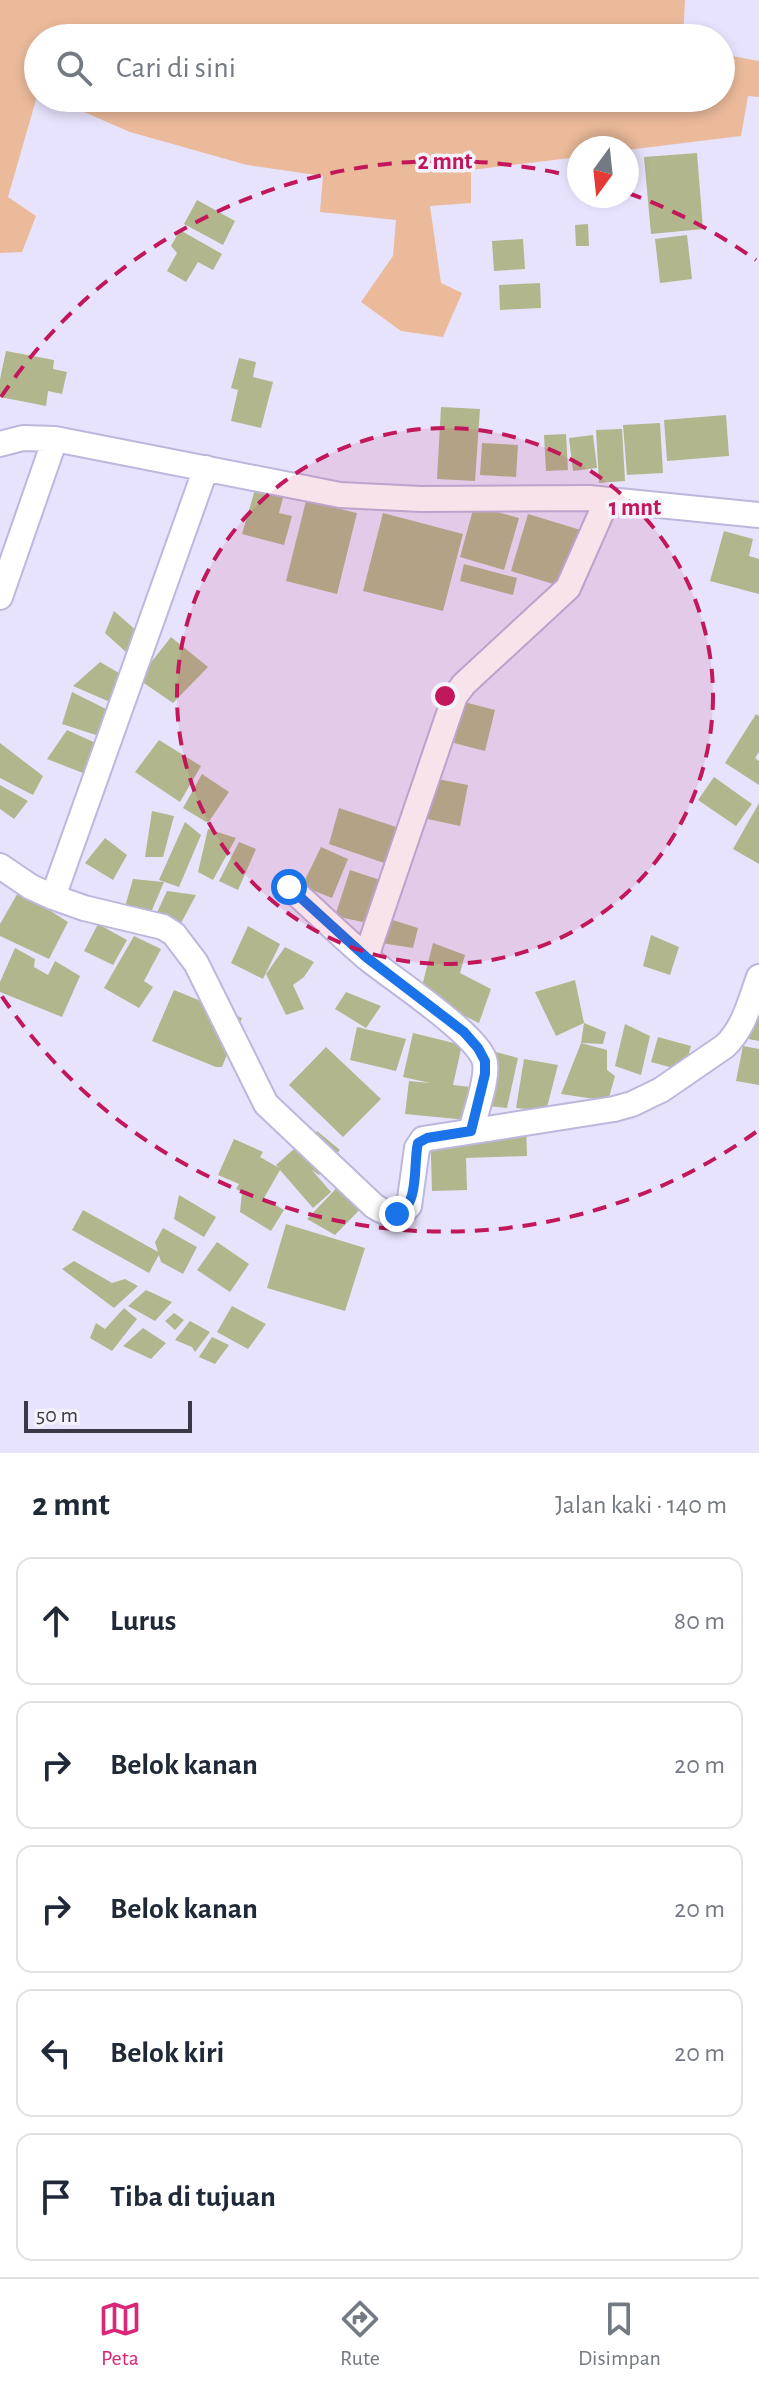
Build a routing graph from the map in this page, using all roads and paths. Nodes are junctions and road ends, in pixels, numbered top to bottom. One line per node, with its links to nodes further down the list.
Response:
1 (8, 438): 2 (street)
2 (55, 439): 3 (street); 6 (street)
3 (206, 468): 4 (street); 9 (street)
4 (607, 500): 5 (street); 10 (street)
5 (759, 515)
6 (0, 597)
7 (0, 866): 9 (street)
8 (289, 887): 10 (street)
9 (53, 897): 12 (street)
10 (366, 957): 12 (street)
11 (759, 977): 12 (street)
12 (471, 1131)

